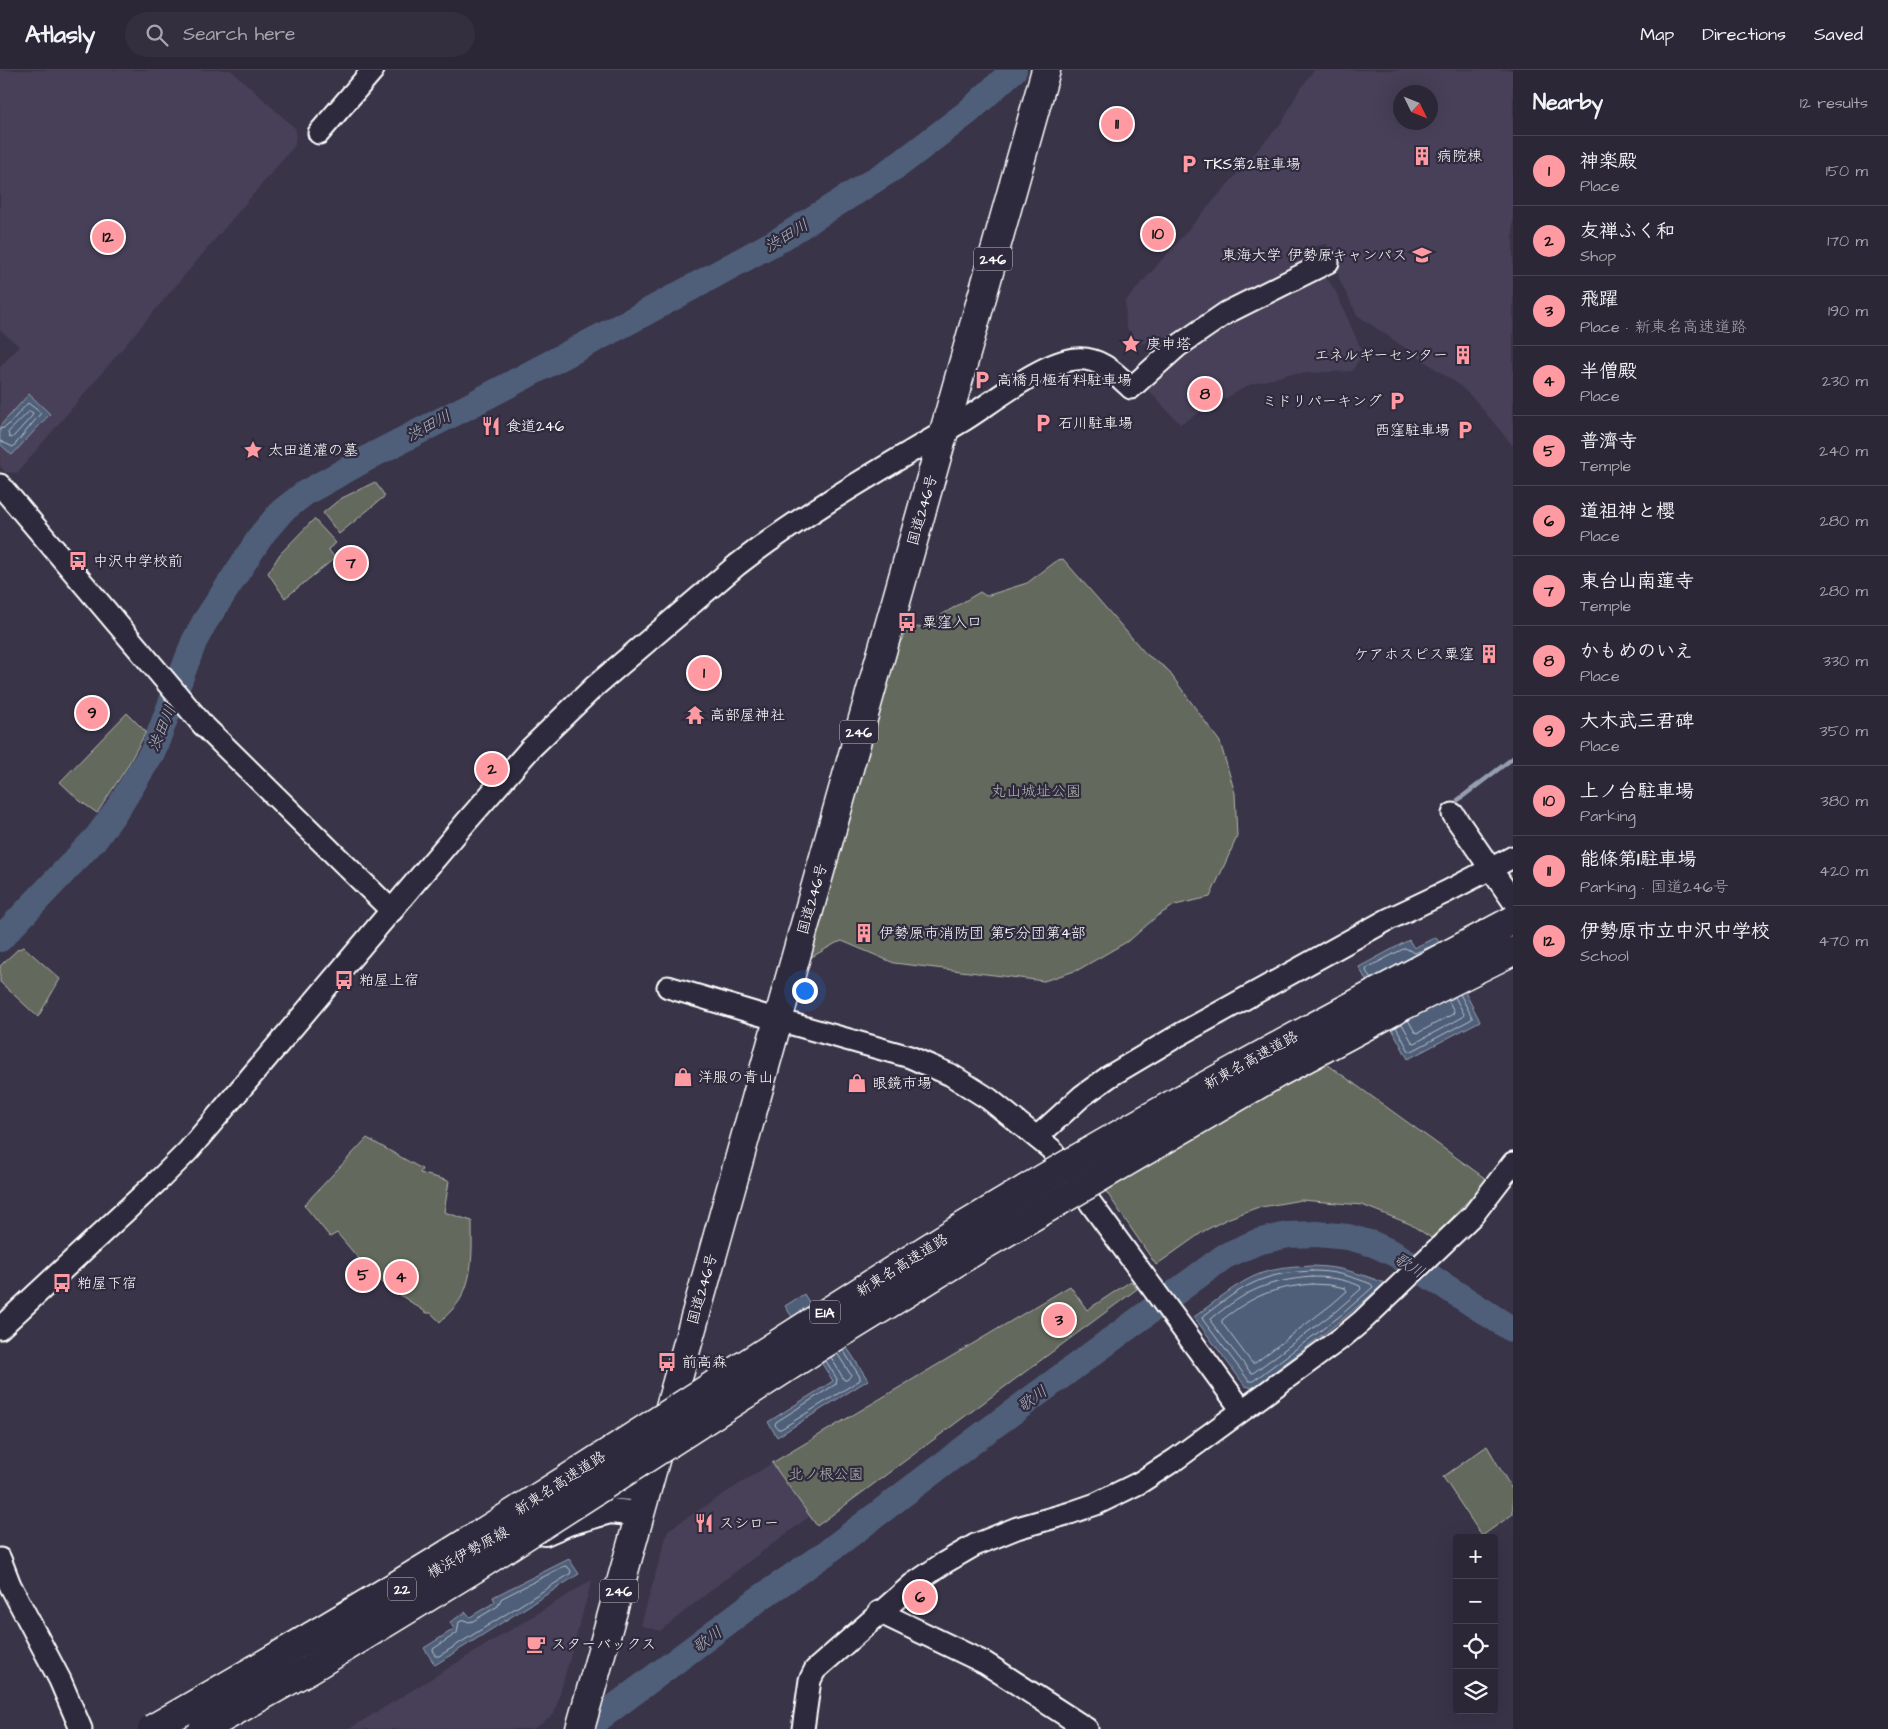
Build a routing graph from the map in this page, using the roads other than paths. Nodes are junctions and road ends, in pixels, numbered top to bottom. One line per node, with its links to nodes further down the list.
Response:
1 (373, 70): 3 (street)
2 (1046, 70): 5 (highway, 国道246号 / 246)
3 (319, 133)
4 (1328, 262): 5 (street)
5 (944, 431): 11 (street); 17 (highway, 国道246号 / 246)
6 (0, 485): 11 (street)
7 (1453, 814): 9 (street)
8 (1513, 857): 9 (street)
9 (1492, 869): 10 (street); 18 (street)
10 (1513, 900)
11 (392, 911): 20 (street)
12 (1513, 920): 26 (highway, 新東名高速道路 / E1A, bridge)
13 (1513, 951): 15 (highway, 新東名高速道路 / E1A, bridge)
14 (1513, 955): 15 (highway, bridge)
15 (1475, 970): 28 (highway, 新東名高速道路 / E1A, bridge)
16 (668, 987): 17 (street)
17 (778, 1020): 18 (street); 22 (highway, 国道246号 / 246)
18 (1037, 1137): 21 (street)
19 (1513, 1163): 21 (street)
20 (0, 1328)
21 (1242, 1410): 24 (street)
22 (643, 1501): 27 (main road, 横浜伊勢原線 / 22); 29 (main road, 横浜伊勢原線 / 22); 30 (highway, 国道246号 / 246)
23 (0, 1558): 25 (street)
24 (880, 1612): 31 (street); 32 (street)
25 (81, 1729)
26 (152, 1729)
27 (175, 1729)
28 (203, 1729)
29 (213, 1729)
30 (580, 1729)
31 (804, 1729)
32 (1087, 1729)

